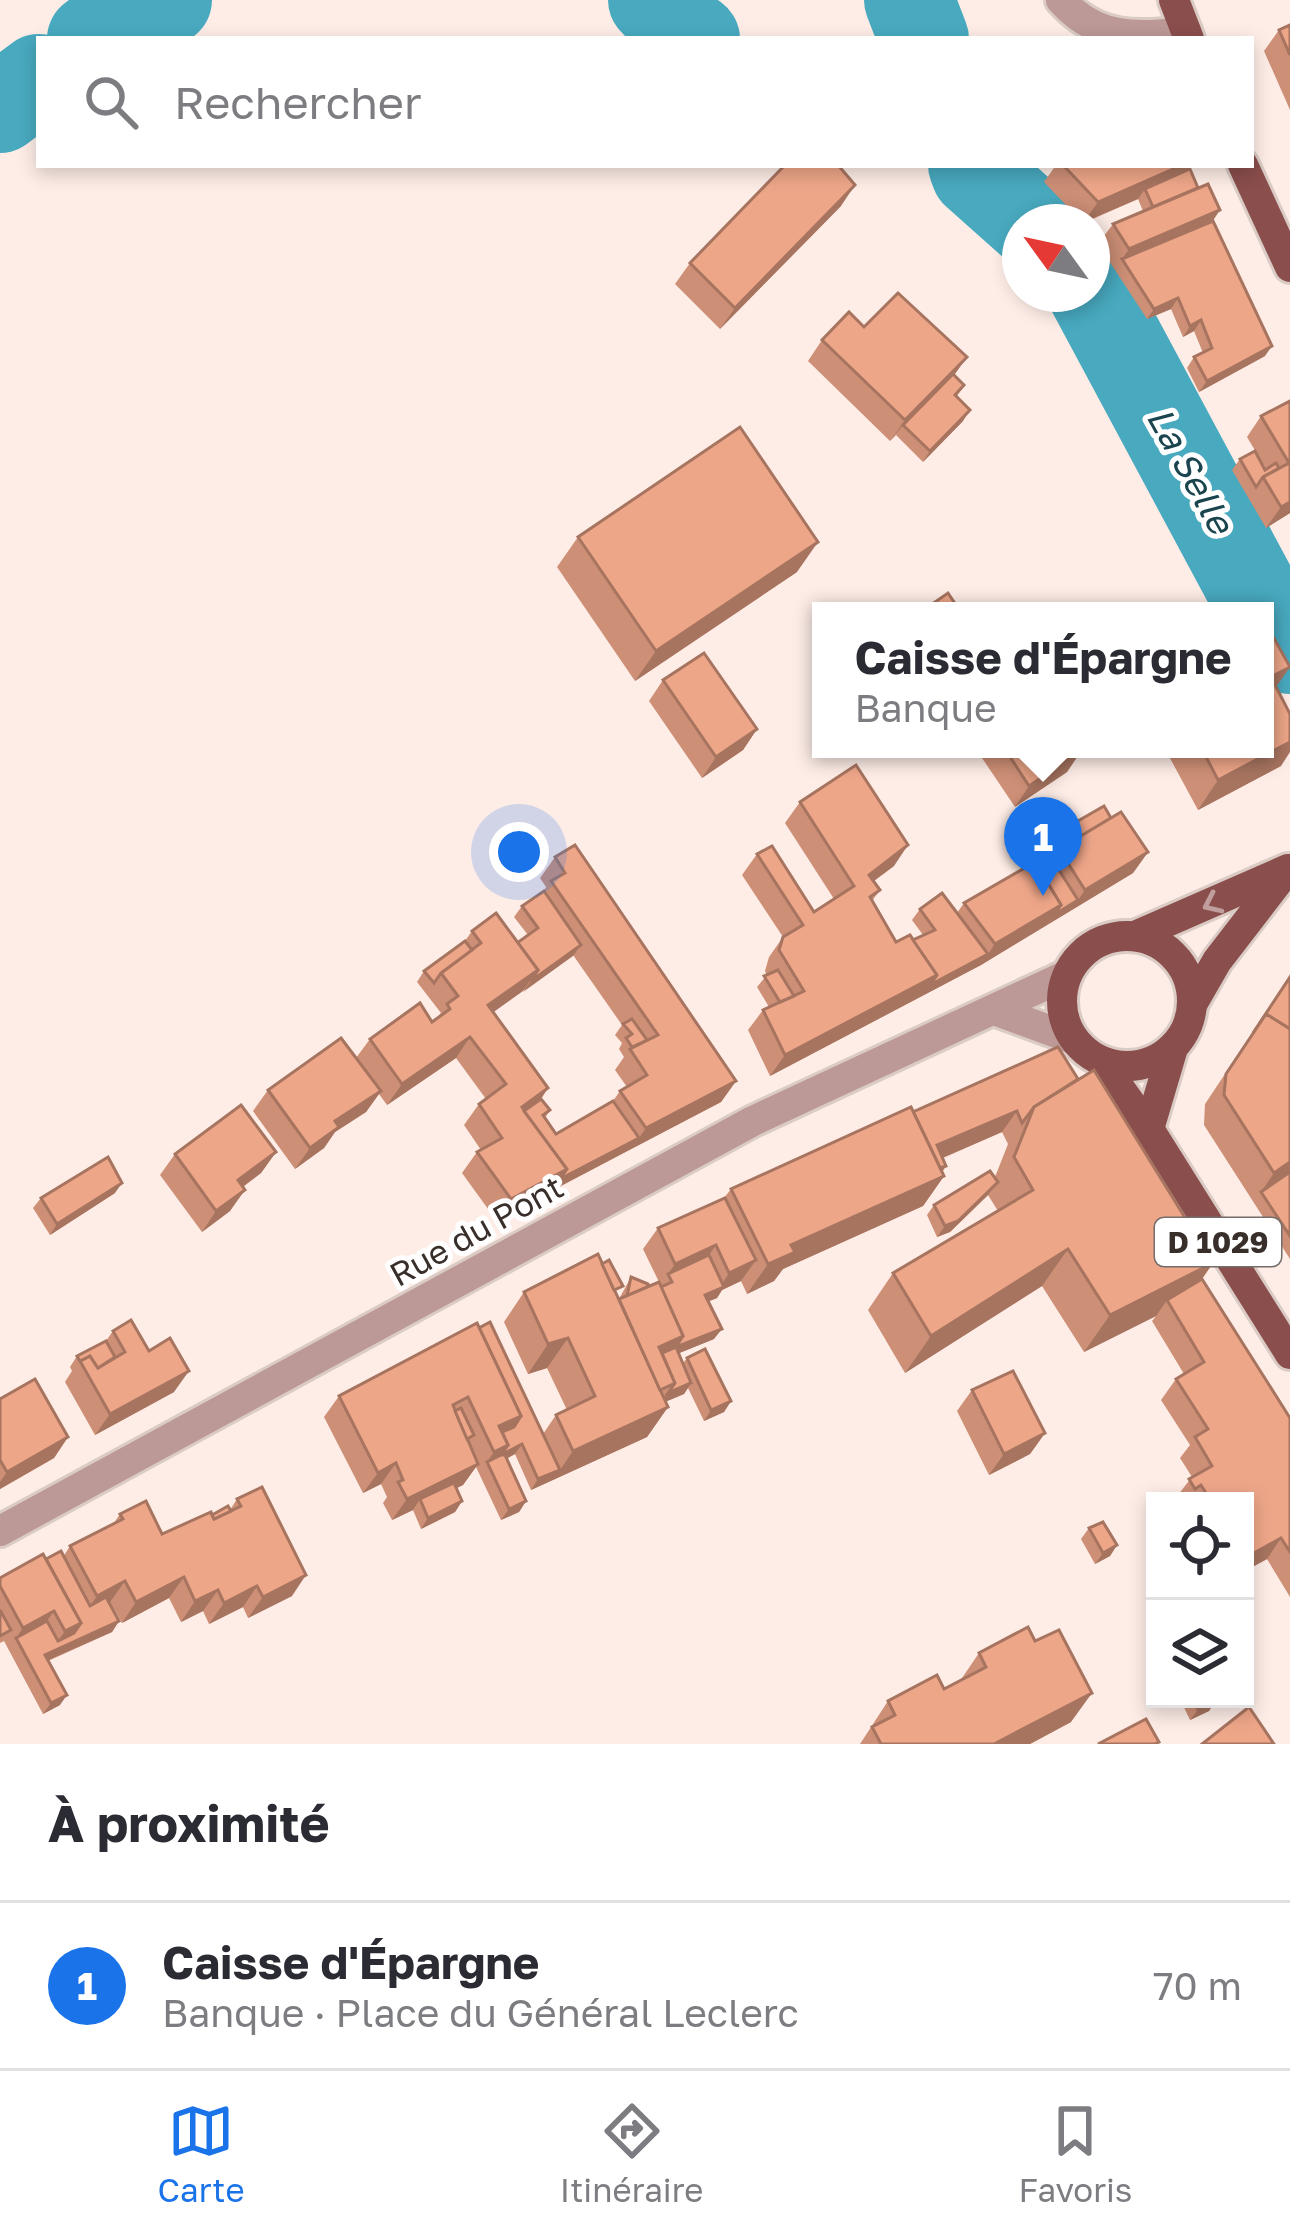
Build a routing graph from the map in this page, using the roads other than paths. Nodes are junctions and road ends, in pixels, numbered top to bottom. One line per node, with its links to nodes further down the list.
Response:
1 (1061, 0): 4 (street)
2 (1174, 0): 3 (main road)
3 (1188, 35)
4 (1126, 36)
5 (1244, 168): 6 (main road)
6 (1290, 267)
7 (1289, 868): 8 (main road, one-way to 8); 10 (main road)
8 (1135, 936): 9 (main road); 10 (main road)
9 (1067, 975): 11 (street, Rue du Pont); 12 (main road)
10 (1194, 1001): 13 (main road)
11 (994, 1010): 12 (street); 17 (street, Rue du Pont)
12 (1073, 1039): 14 (main road)
13 (1173, 1048): 14 (main road); 15 (main road)
14 (1101, 1062): 15 (main road, D 1029)
15 (1149, 1129): 16 (main road, D 1029)
16 (1290, 1354)
17 (0, 1531)

